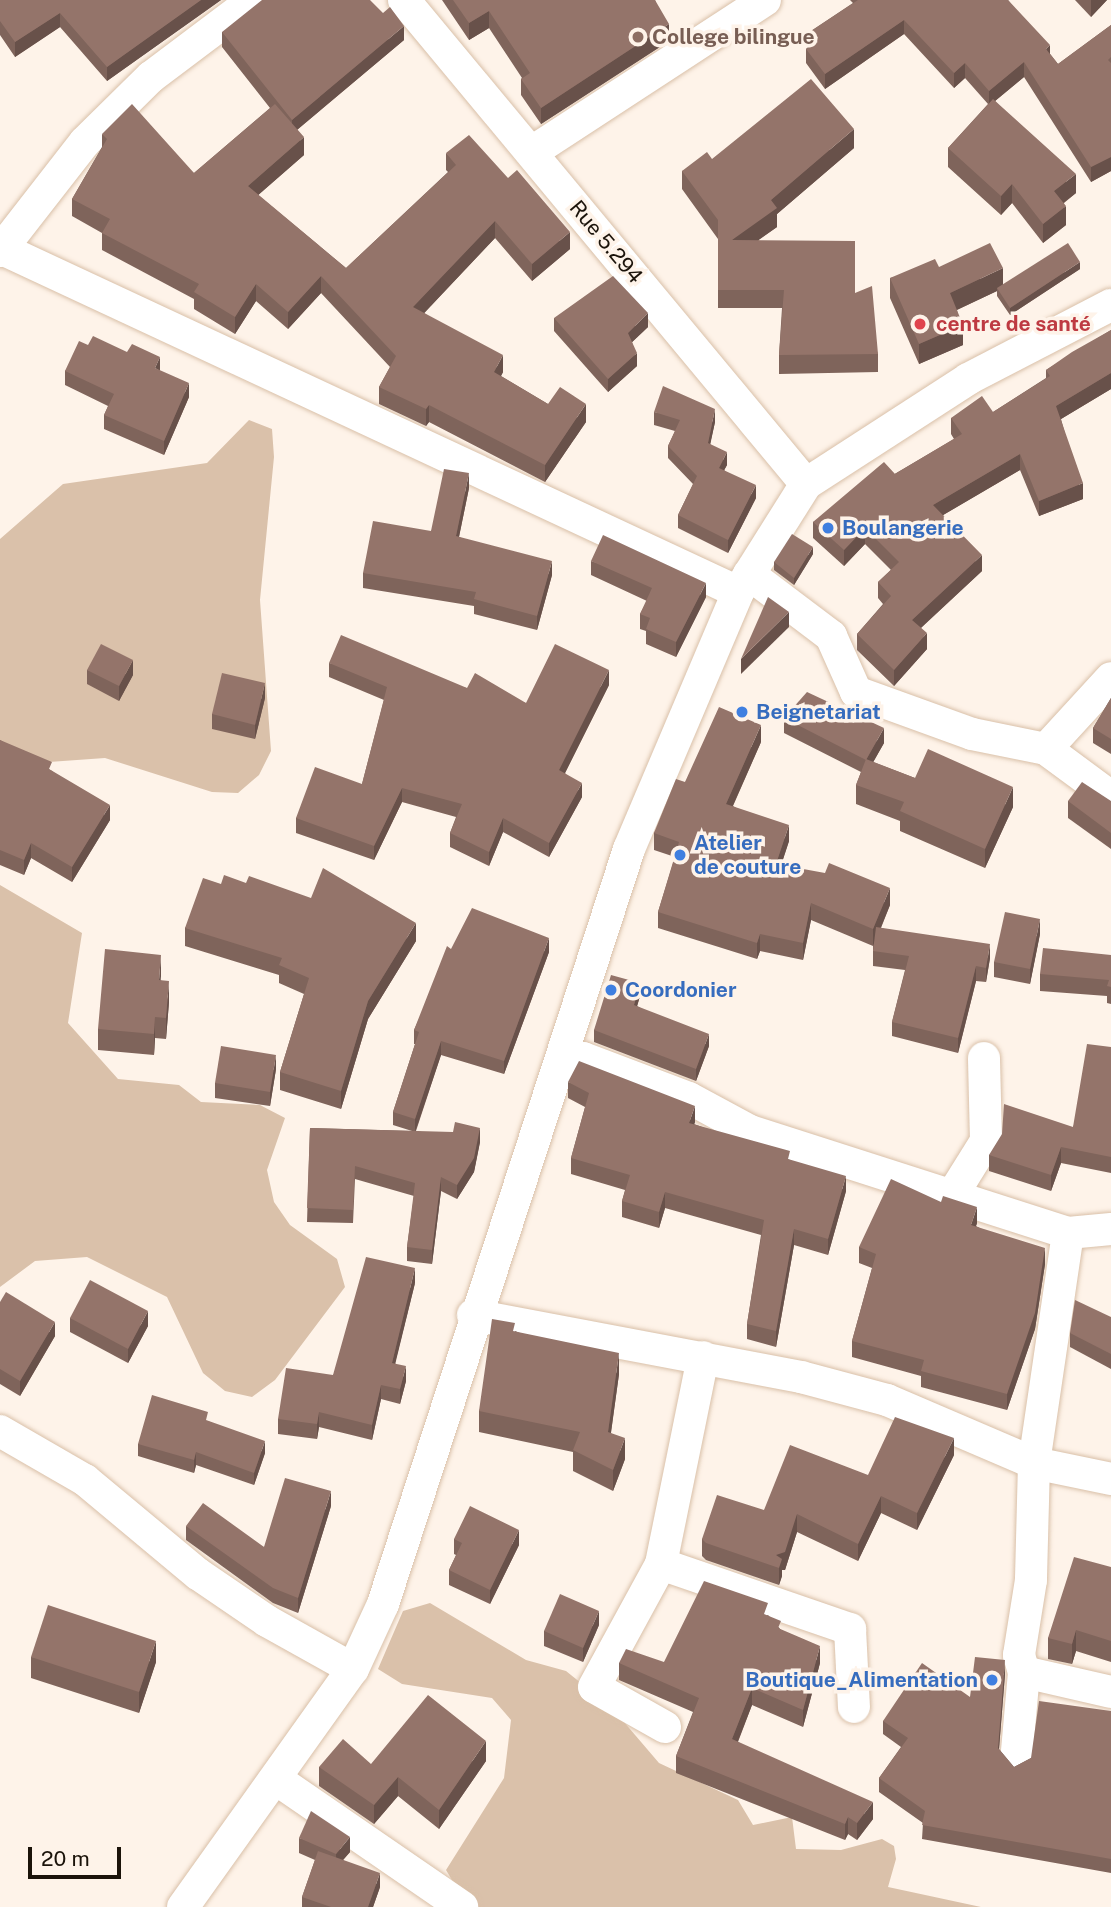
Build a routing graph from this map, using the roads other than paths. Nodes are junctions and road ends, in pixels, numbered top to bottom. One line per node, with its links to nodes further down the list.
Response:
1 (253, 0): 5 (street)
2 (404, 0): 4 (street, Rue 5.294)
3 (765, 0): 4 (street)
4 (532, 152): 7 (street, Rue 5.294)
5 (0, 249): 8 (street)
6 (1111, 305): 7 (street)
7 (806, 484): 8 (street)
8 (743, 583): 10 (street); 13 (street)
9 (1111, 678): 10 (street)
10 (1046, 749): 11 (street)
11 (1111, 797)
12 (984, 1058): 14 (street)
13 (561, 1060): 14 (street); 17 (street)
14 (953, 1195): 16 (street)
15 (1111, 1228): 16 (street)
16 (1068, 1233): 20 (street)
17 (473, 1315): 18 (street); 23 (street)
18 (703, 1357): 20 (street); 22 (street)
19 (0, 1431): 23 (street)
20 (1034, 1462): 21 (street); 24 (street)
21 (1111, 1479)
22 (661, 1564): 26 (street); 27 (street)
23 (353, 1669): 29 (street)
24 (1024, 1672): 25 (street); 28 (street)
25 (1111, 1692)
26 (854, 1707)
27 (665, 1727)
28 (1016, 1762)
29 (276, 1779): 30 (street); 31 (street)
30 (183, 1907)
31 (462, 1907)

